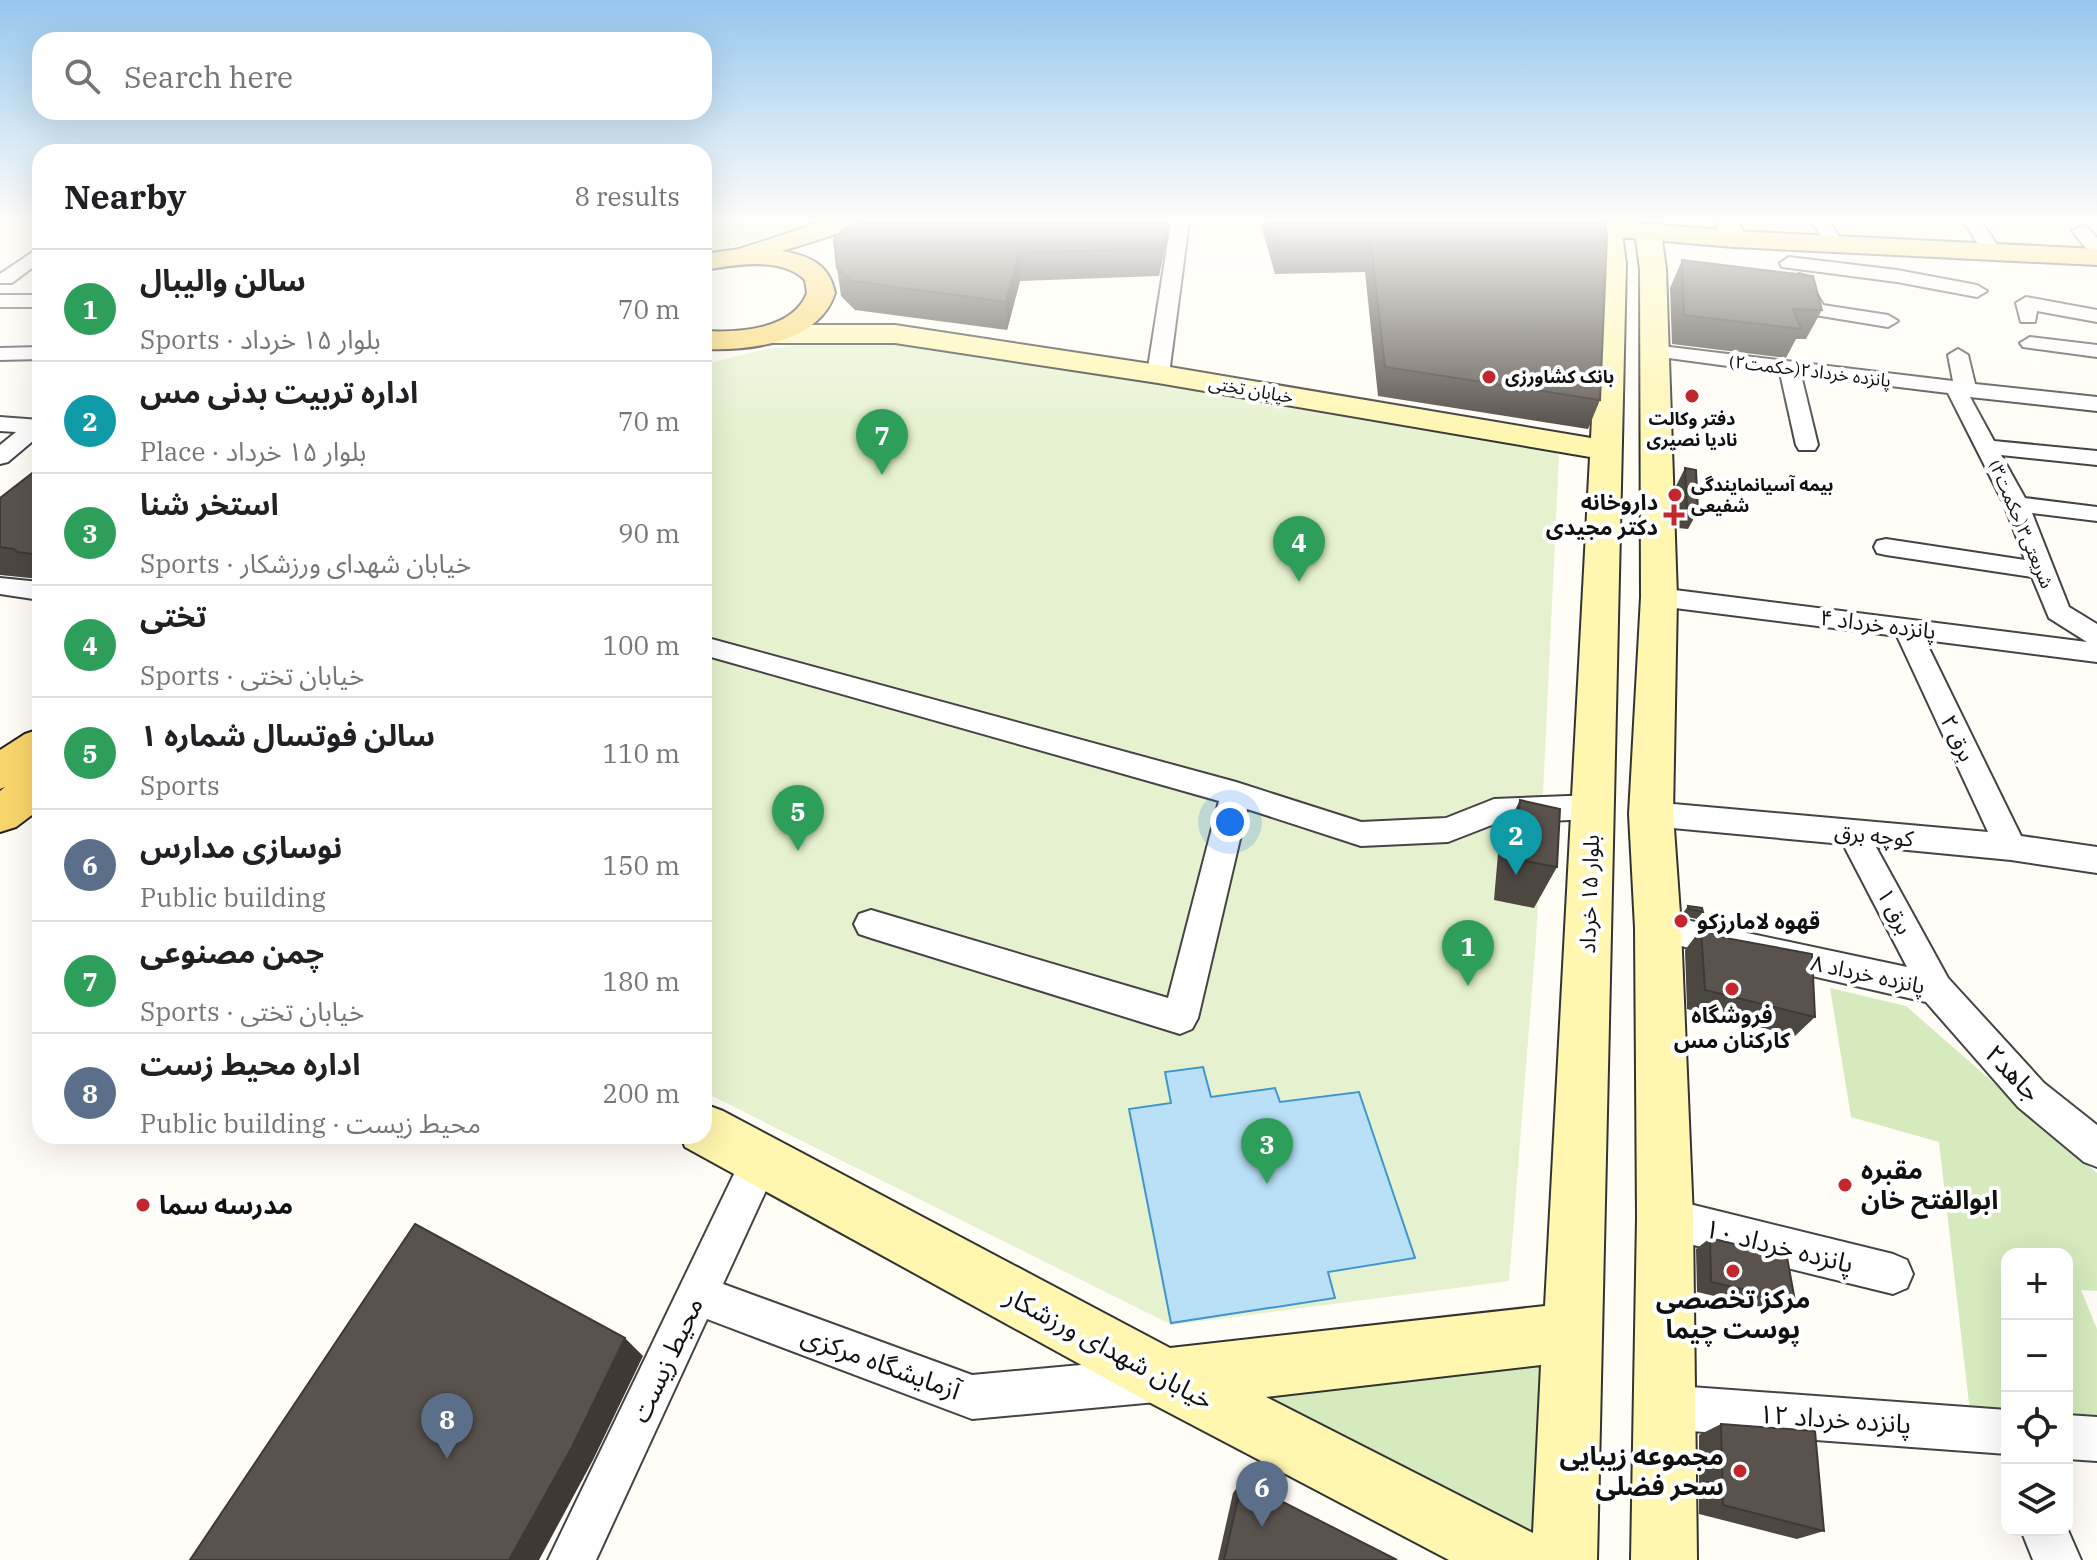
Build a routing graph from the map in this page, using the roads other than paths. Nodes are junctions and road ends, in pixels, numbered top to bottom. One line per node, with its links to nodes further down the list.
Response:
1 (820, 295): 8 (main road)
2 (1169, 295): 22 (street)
3 (1610, 295): 30 (main road, بلوار ۱۵ خرداد)
4 (1632, 295): 18 (main road)
5 (1807, 295): 11 (street)
6 (0, 301): 7 (street)
7 (32, 301)
8 (820, 301): 12 (main road); 13 (main road)
9 (2097, 316): 10 (street)
10 (2028, 318)
11 (1888, 321)
12 (770, 334): 13 (main road); 15 (main road)
13 (895, 334): 22 (main road, خیابان تختی)
14 (712, 340): 15 (main road)
15 (740, 340): 17 (main road)
16 (2030, 343): 19 (street)
17 (712, 349)
18 (1653, 351): 21 (street, پانزده خرداد۲(حکمت۲)); 39 (main road)
19 (2097, 351)
20 (1958, 355): 23 (street)
21 (1789, 368): 23 (street, پانزده خرداد۲(حکمت۲)); 28 (street)
22 (1158, 374): 30 (main road, خیابان تختی)
23 (1966, 389): 24 (street); 29 (street, شریعتی۳(حکمت۳))
24 (2097, 404)
25 (0, 424): 26 (street)
26 (32, 426)
27 (32, 431): 31 (street)
28 (1807, 445)
29 (1988, 447): 32 (street); 33 (street, شریعتی۳(حکمت۳))
30 (1606, 450): 47 (main road, بلوار ۱۵ خرداد)
31 (0, 457)
32 (2097, 458)
33 (2016, 504): 34 (street); 36 (street, شریعتی۳(حکمت۳))
34 (2097, 514)
35 (1886, 547): 36 (street)
36 (2040, 570): 41 (street, شریعتی۳(حکمت۳))
37 (0, 586): 38 (street)
38 (32, 590)
39 (1659, 597): 40 (street, پانزده خرداد ۴); 48 (main road)
40 (1906, 628): 43 (street, پانزده خرداد ۴); 50 (street, برق ۲)
41 (2097, 636)
42 (712, 648): 46 (street)
43 (2097, 653)
44 (32, 766): 45 (main road)
45 (21, 794)
46 (1236, 794): 47 (street); 52 (street)
47 (1593, 807): 48 (main road); 61 (main road, بلوار ۱۵ خرداد)
48 (1651, 814): 49 (street, کوچه برق); 53 (main road)
49 (1853, 834): 50 (street, کوچه برق); 54 (street, برق ۱)
50 (2011, 847): 51 (street, کوچه برق)
51 (2095, 863)
52 (871, 924)
53 (1658, 928): 54 (street, پانزده خرداد ۸); 58 (main road)
54 (1936, 989): 56 (street, جاهد۲)
55 (712, 1133): 57 (main road, خیابان شهدای ورزشکار)
56 (2097, 1149)
57 (761, 1160): 60 (street, محیط زیست); 62 (main road, خیابان شهدای ورزشکار)
58 (1665, 1218): 59 (street, پانزده خرداد ۱۰); 63 (main road)
59 (1893, 1274)
60 (697, 1295): 62 (street, آزمایشگاه مرکزی); 68 (street, محیط زیست)
61 (1573, 1332): 62 (main road); 70 (main road, بلوار ۱۵ خرداد)
62 (1166, 1379): 69 (main road, خیابان شهدای ورزشکار)
63 (1663, 1407): 64 (street, پانزده خرداد ۱۲); 71 (main road)
64 (2001, 1435)
65 (2073, 1437): 66 (street)
66 (2097, 1439)
67 (2047, 1536): 72 (street)
68 (572, 1560)
69 (1517, 1560)
70 (1564, 1560)
71 (1664, 1560)
72 (2057, 1560)

